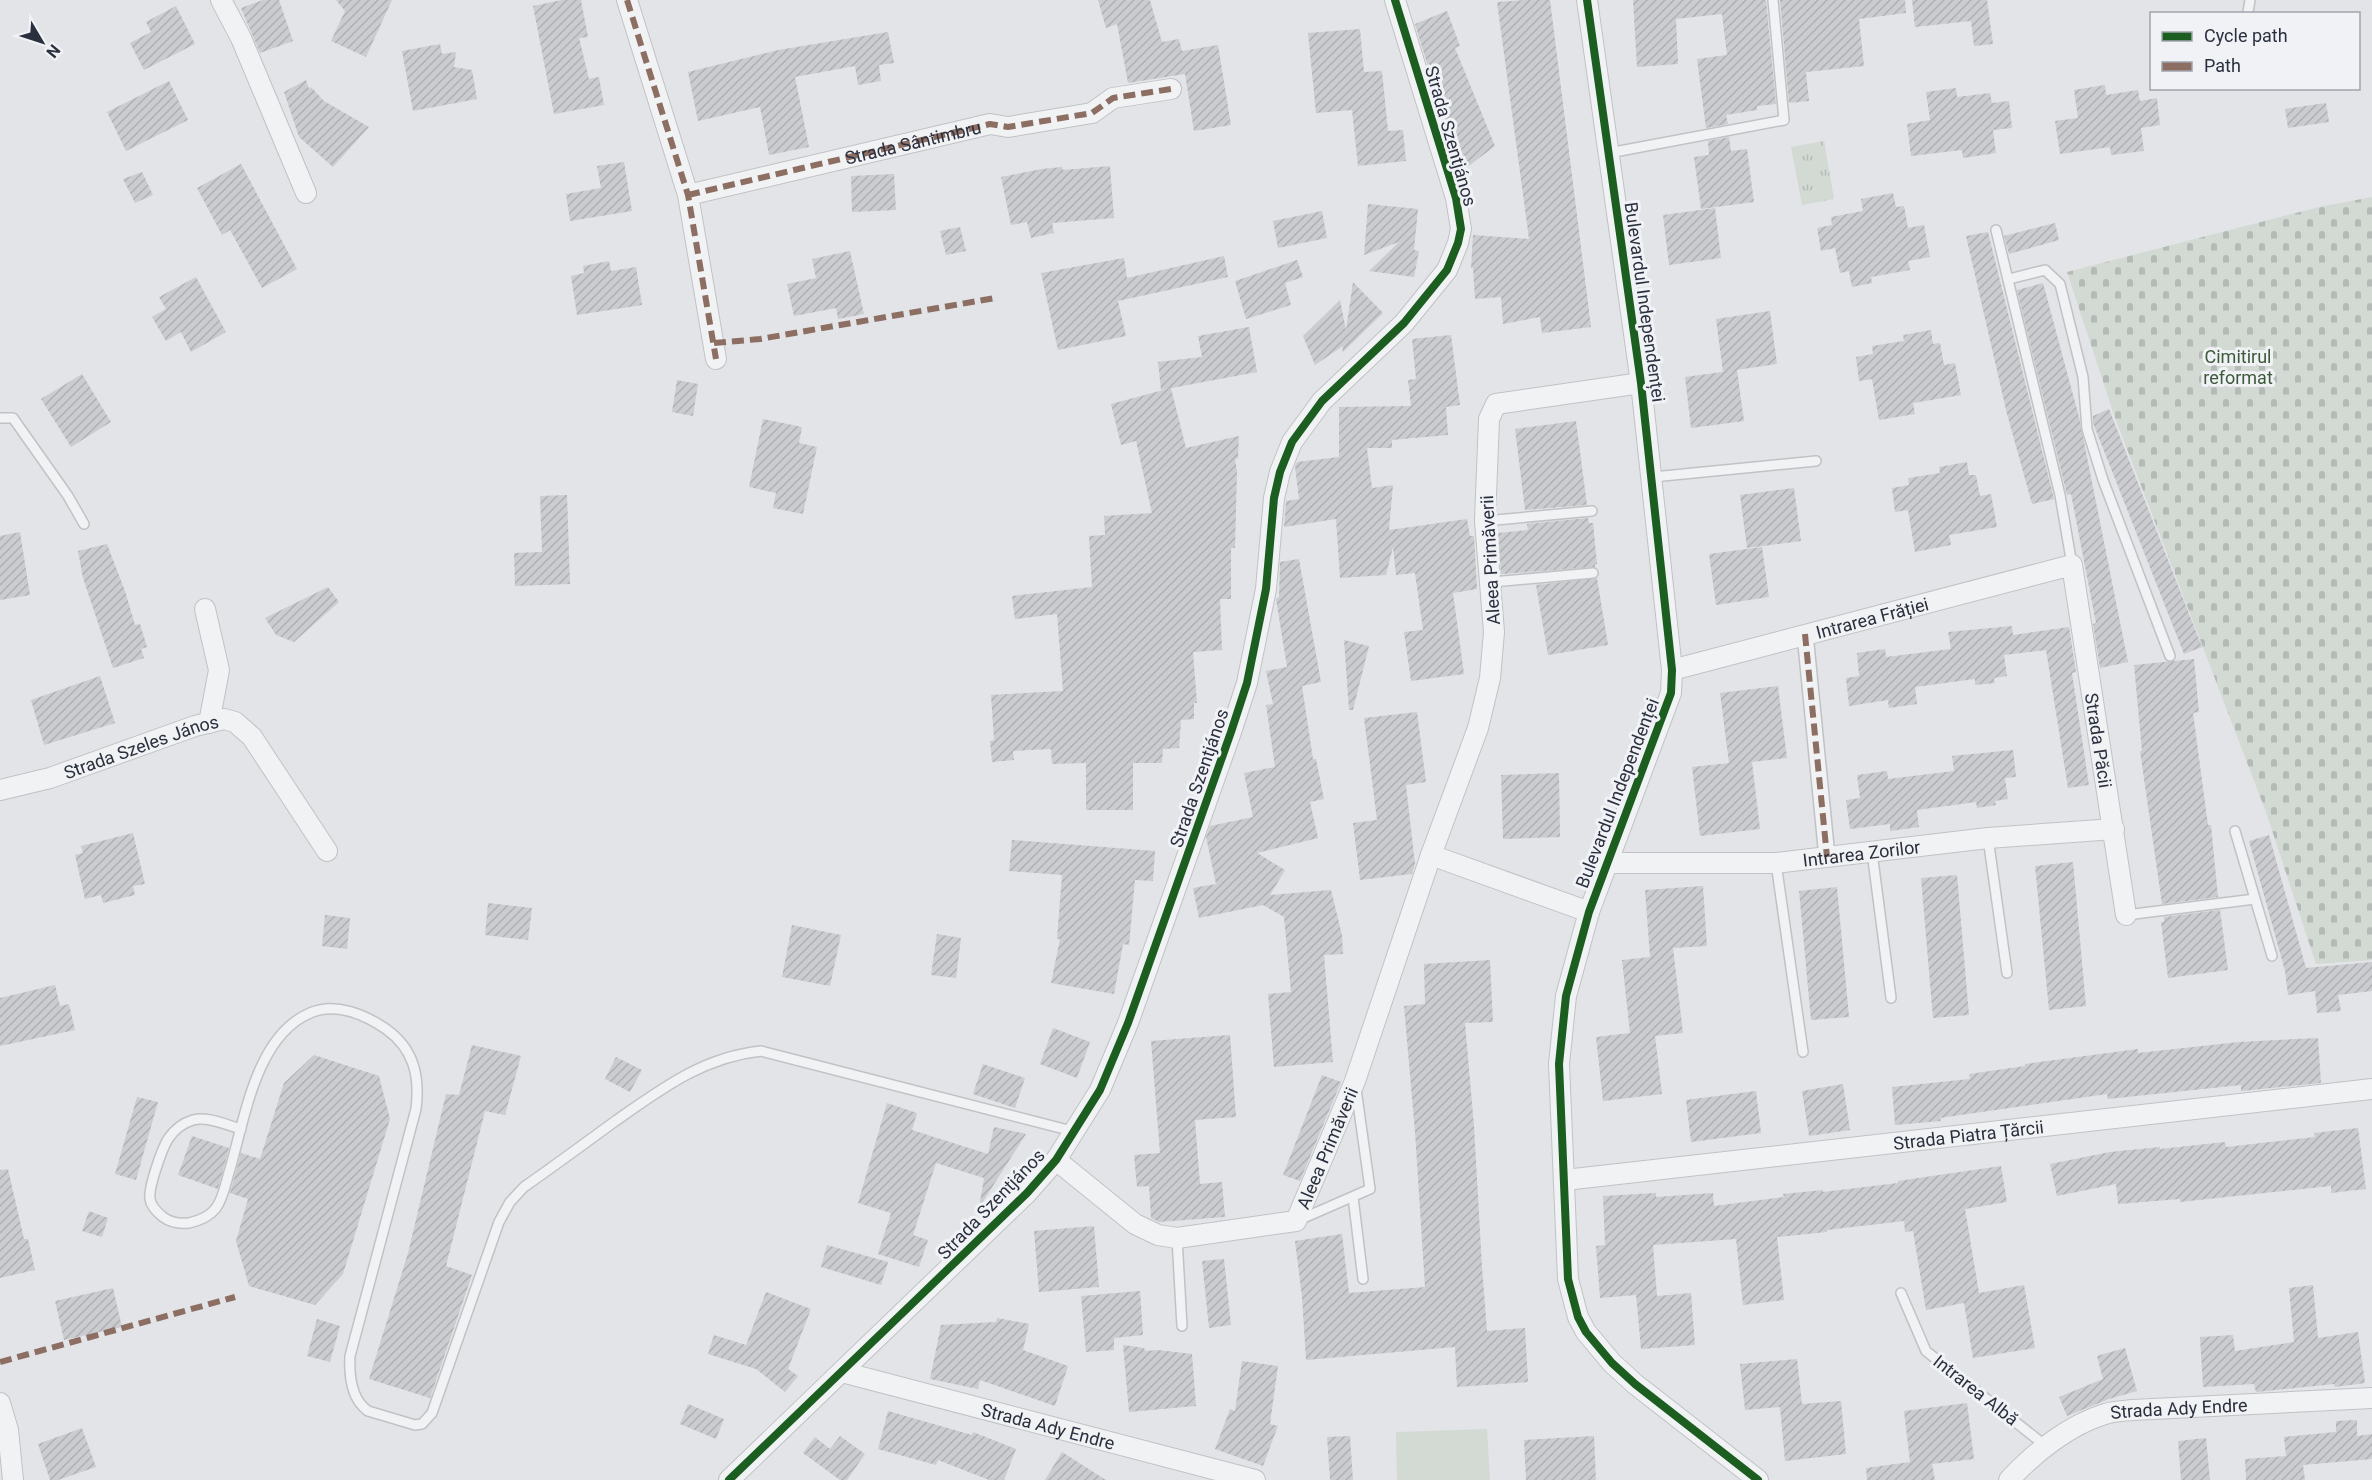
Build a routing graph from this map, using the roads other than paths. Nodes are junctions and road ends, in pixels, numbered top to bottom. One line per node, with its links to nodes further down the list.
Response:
1 (221, 0): 10 (street)
2 (627, 0): 11 (street)
3 (1395, 0): 50 (street, Strada Szentjános)
4 (1587, 0): 9 (street, Bulevardul Independenței)
5 (1773, 0): 9 (lane)
6 (2250, 0): 7 (lane)
7 (2248, 12)
8 (1172, 89): 11 (street, Strada Sântimbru)
9 (1609, 153): 15 (street, Bulevardul Independenței)
10 (306, 193)
11 (688, 195): 14 (street)
12 (1996, 230): 13 (lane)
13 (2009, 279): 22 (lane); 27 (lane)
14 (716, 359)
15 (1641, 383): 18 (street, Bulevardul Independenței); 20 (street, Aleea Primăverii)
16 (0, 418): 21 (lane)
17 (1816, 461): 18 (lane)
18 (1653, 477): 28 (street, Bulevardul Independenței)
19 (1592, 511): 20 (lane)
20 (1485, 521): 24 (street, Aleea Primăverii)
21 (84, 524)
22 (2072, 565): 26 (street, Intrarea Frăției); 31 (street, Strada Păcii)
23 (1593, 573): 24 (lane)
24 (1492, 582): 36 (street, Aleea Primăverii)
25 (205, 609): 29 (street)
26 (1804, 634): 28 (street, Intrarea Frăției); 37 (street)
27 (2169, 656)
28 (1672, 670): 38 (street, Bulevardul Independenței)
29 (209, 723): 30 (street, Strada Szeles János); 34 (street, Strada Szeles János)
30 (0, 790)
31 (2114, 830): 33 (street, Intrarea Zorilor); 42 (street, Strada Păcii)
32 (2235, 831): 40 (lane)
33 (1988, 838): 35 (street, Intrarea Zorilor); 44 (lane)
34 (327, 851)
35 (1872, 852): 37 (street, Intrarea Zorilor); 45 (lane)
36 (1431, 855): 41 (street); 47 (street, Aleea Primăverii)
37 (1827, 857): 39 (street, Intrarea Zorilor)
38 (1607, 863): 39 (street, Intrarea Zorilor); 41 (street, Bulevardul Independenței)
39 (1776, 863): 46 (lane)
40 (2255, 899): 42 (lane); 43 (lane)
41 (1589, 912): 52 (street, Bulevardul Independenței)
42 (2126, 915)
43 (2271, 956)
44 (2007, 973)
45 (1891, 998)
46 (1803, 1052)
47 (1355, 1081): 53 (lane); 54 (street, Aleea Primăverii)
48 (2372, 1089): 52 (street, Strada Piatra Țărcii)
49 (241, 1129): 49 (lane); 50 (lane)
50 (1076, 1132): 51 (street, Strada Szentjános)
51 (1056, 1160): 55 (street, Aleea Primăverii); 59 (street, Strada Szentjános)
52 (1565, 1180): 66 (street, Bulevardul Independenței)
53 (1353, 1197): 54 (lane); 56 (lane)
54 (1296, 1221): 55 (street, Aleea Primăverii)
55 (1177, 1238): 58 (lane)
56 (1362, 1279)
57 (1900, 1293): 62 (lane, Intrarea Albă)
58 (1182, 1326)
59 (842, 1372): 64 (street, Strada Szentjános); 65 (street, Strada Ady Endre)
60 (2372, 1398): 62 (street, Strada Ady Endre)
61 (0, 1404): 63 (street)
62 (2047, 1447): 67 (street, Strada Ady Endre)
63 (13, 1480)
64 (729, 1480)
65 (1255, 1480)
66 (1758, 1480)
67 (2009, 1480)

